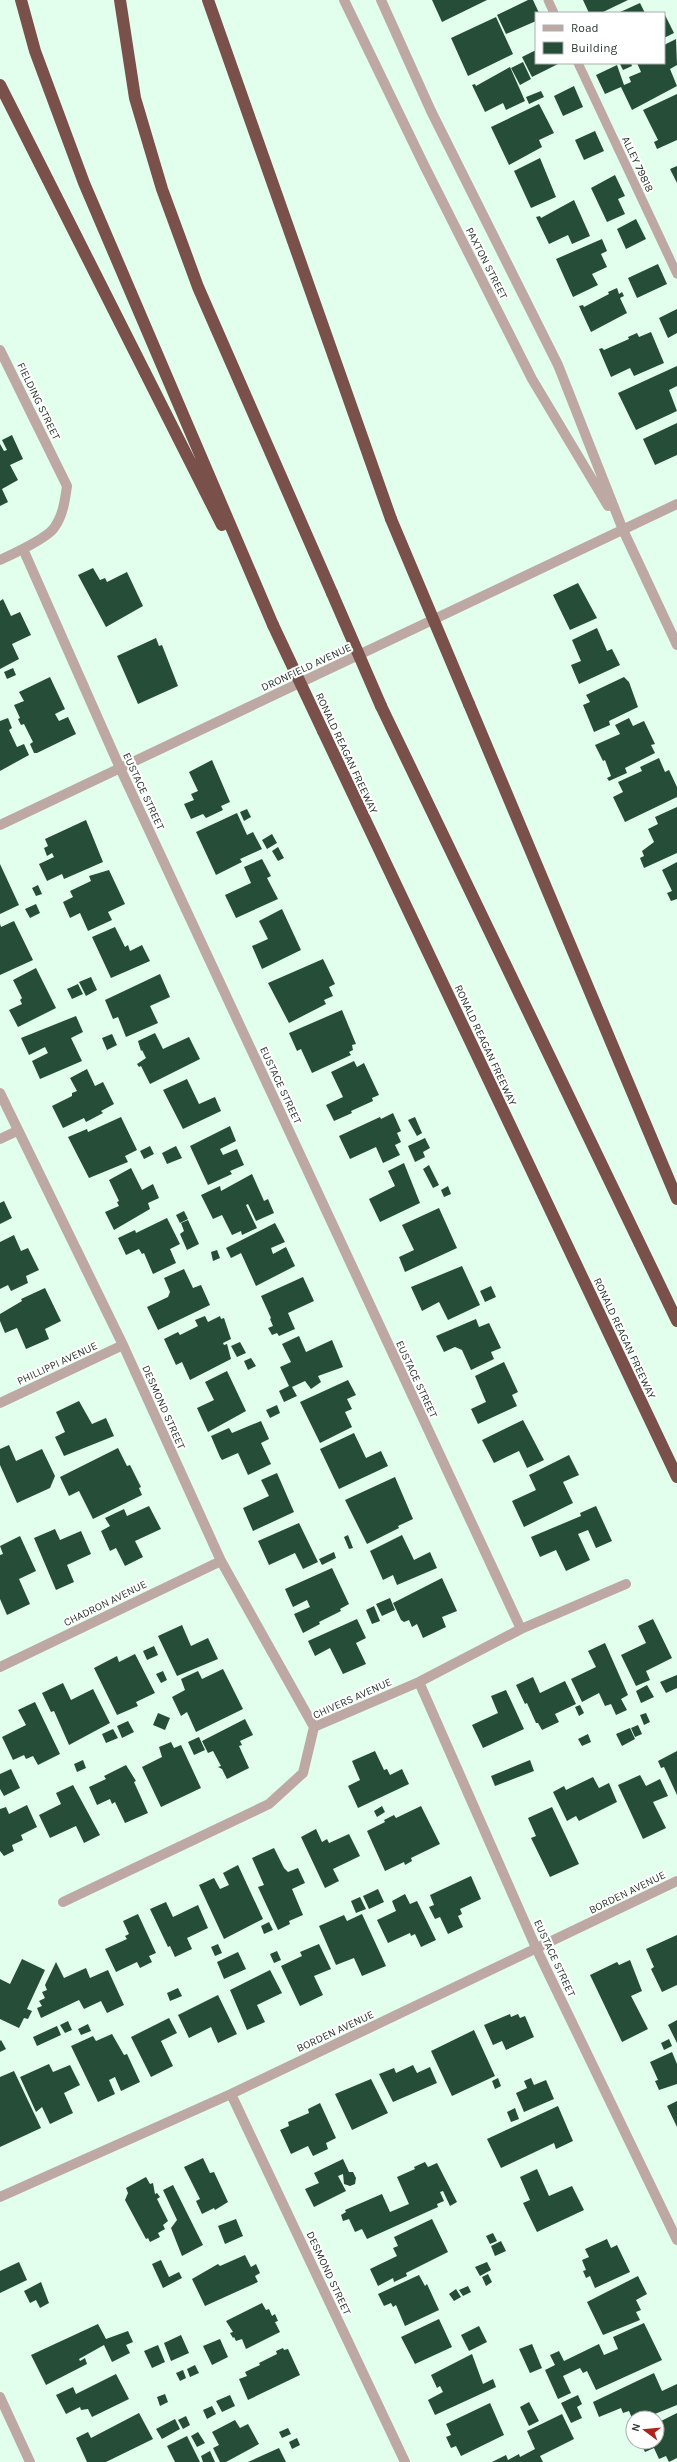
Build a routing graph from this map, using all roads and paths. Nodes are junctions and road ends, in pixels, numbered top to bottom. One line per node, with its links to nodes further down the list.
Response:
1 (21, 0): 16 (highway)
2 (120, 0): 24 (highway, bridge)
3 (208, 0): 23 (highway, bridge)
4 (344, 0): 13 (street, PAXTON STREET)
5 (381, 0): 13 (street, PAXTON STREET)
6 (548, 0): 7 (lane)
7 (554, 12)
8 (578, 64): 10 (lane, ALLEY 79818)
9 (0, 85): 16 (highway)
10 (677, 274)
11 (0, 350): 14 (street, FIELDING STREET)
12 (677, 504): 13 (street, DRONFIELD AVENUE)
13 (623, 530): 17 (street, PAXTON STREET); 18 (street, DRONFIELD AVENUE)
14 (23, 549): 15 (street, FIELDING STREET); 18 (street, EUSTACE STREET)
15 (0, 560)
16 (273, 625): 27 (highway, RONALD REAGAN FREEWAY, bridge)
17 (677, 645)
18 (120, 768): 19 (street, DRONFIELD AVENUE); 30 (street, EUSTACE STREET)
19 (0, 825)
20 (0, 1093): 21 (street, DESMOND STREET)
21 (17, 1131): 22 (street); 25 (street, DESMOND STREET)
22 (0, 1139)
23 (677, 1199)
24 (677, 1321)
25 (123, 1345): 26 (street, PHILLIPPI AVENUE); 28 (street, DESMOND STREET)
26 (0, 1403)
27 (677, 1477)
28 (221, 1561): 31 (street, CHADRON AVENUE); 33 (street, DESMOND STREET)
29 (626, 1584): 30 (street, CHIVERS AVENUE)
30 (521, 1629): 32 (street, CHIVERS AVENUE)
31 (0, 1668)
32 (419, 1682): 33 (street, CHIVERS AVENUE); 36 (street, EUSTACE STREET)
33 (314, 1727): 35 (street, CHIVERS AVENUE)
34 (677, 1881): 36 (street, BORDEN AVENUE)
35 (63, 1902)
36 (537, 1950): 37 (street, BORDEN AVENUE); 39 (street, EUSTACE STREET)
37 (231, 2094): 38 (street, BORDEN AVENUE); 42 (street, DESMOND STREET)
38 (0, 2197)
39 (677, 2240)
40 (0, 2397): 41 (street)
41 (30, 2462)
42 (405, 2462)

